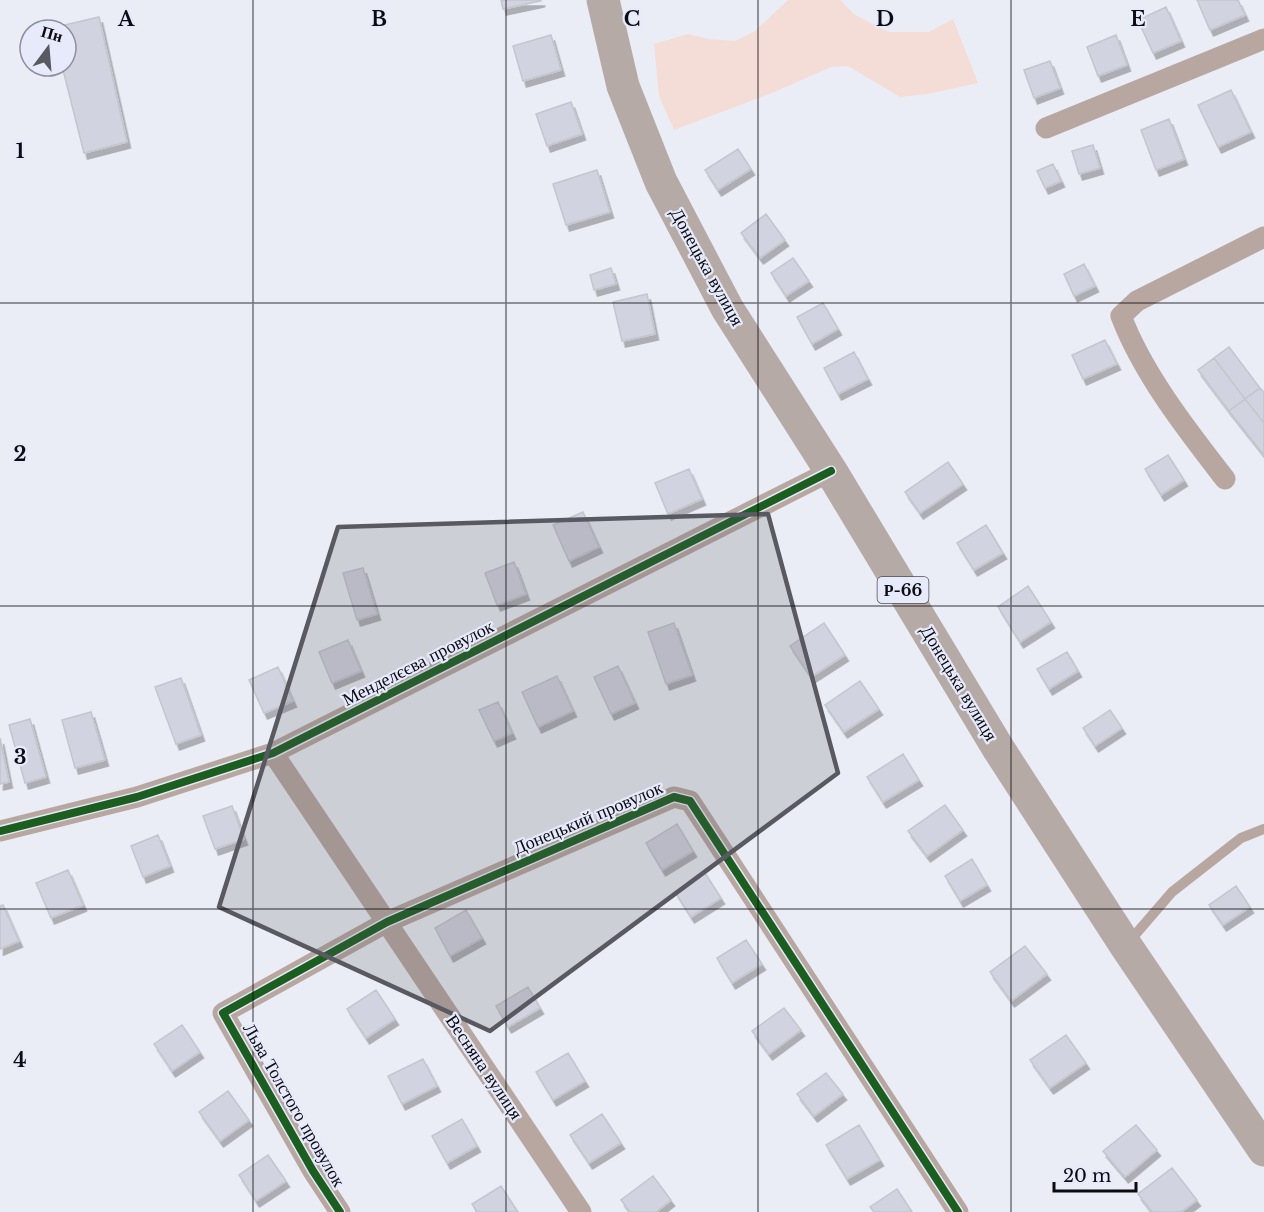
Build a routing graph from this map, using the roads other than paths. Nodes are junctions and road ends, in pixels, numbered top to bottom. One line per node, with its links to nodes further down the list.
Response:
1 (603, 0): 5 (main road, Донецька вулиця / Р-66)
2 (1264, 39): 3 (street)
3 (1046, 128)
4 (1264, 237): 6 (street)
5 (831, 471): 7 (street, Менделєєва провулок); 11 (main road, Донецька вулиця / Р-66)
6 (1225, 479)
7 (273, 753): 9 (street, Менделєєва провулок); 10 (street, Весняна вулиця)
8 (1264, 829): 11 (lane)
9 (0, 831)
10 (387, 922): 12 (street, Донецький провулок); 15 (street, Весняна вулиця); 16 (street, Донецький провулок)
11 (1126, 945): 13 (main road, Донецька вулиця / Р-66)
12 (223, 1013): 14 (street, Льва Толстого провулок)
13 (1264, 1150)
14 (340, 1212)
15 (581, 1212)
16 (958, 1212)

